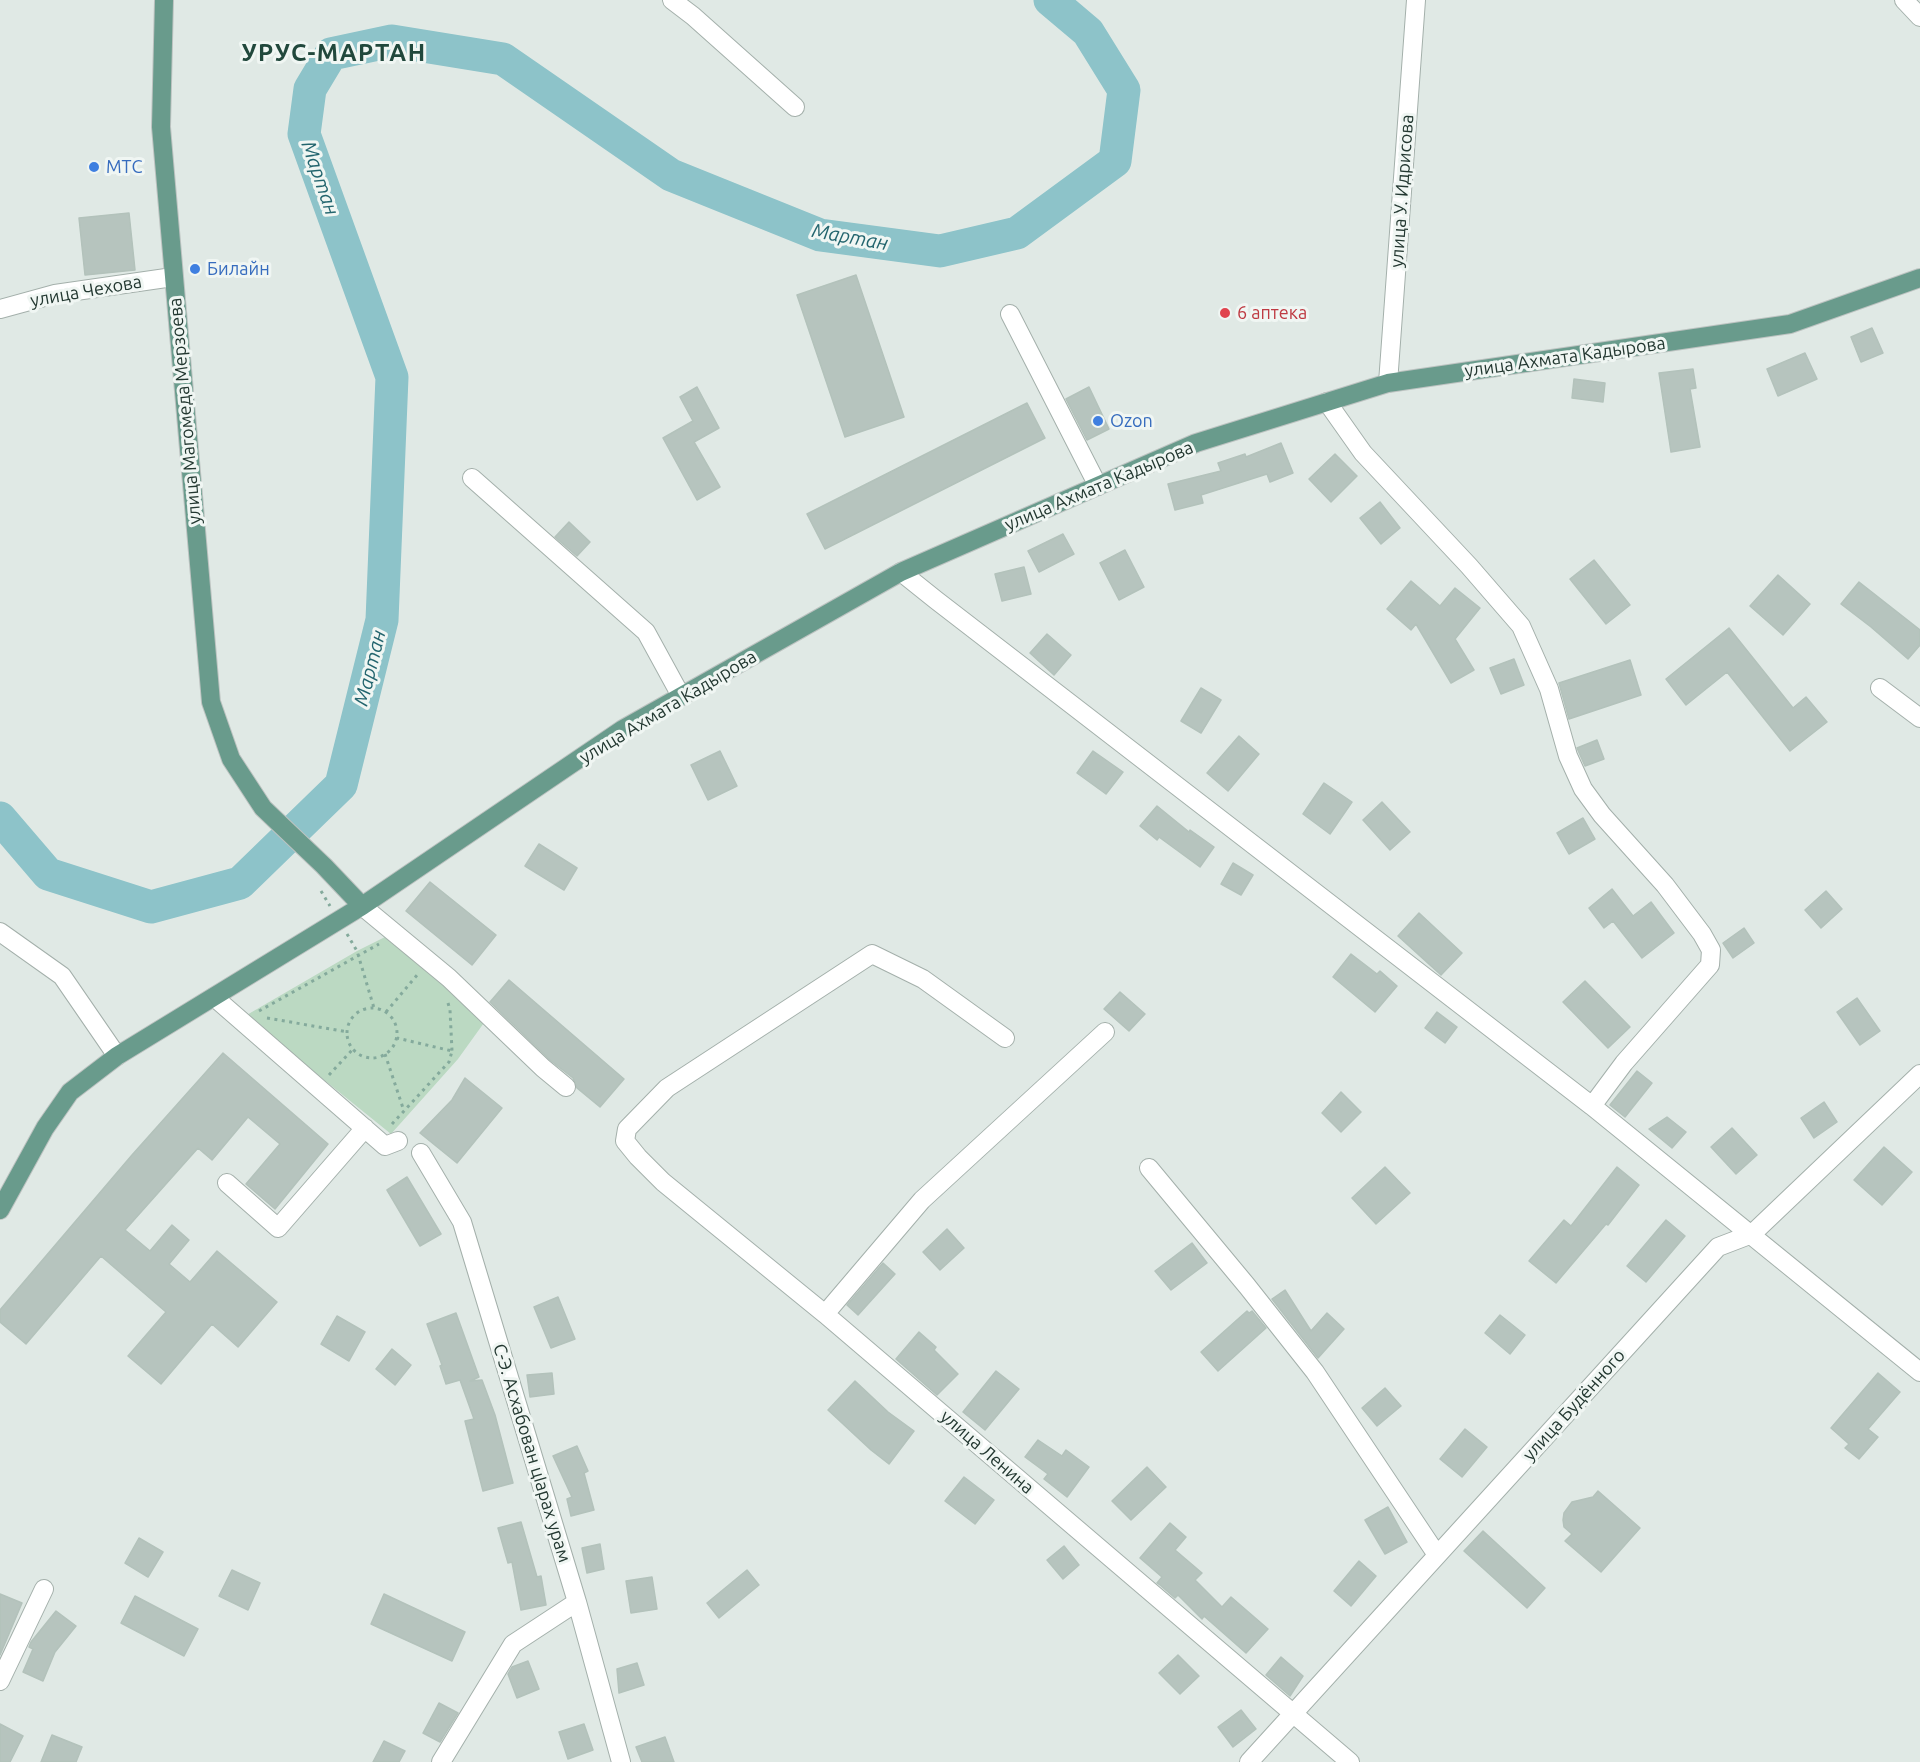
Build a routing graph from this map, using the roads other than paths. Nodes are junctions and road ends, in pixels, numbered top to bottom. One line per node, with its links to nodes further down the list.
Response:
1 (164, 0): 7 (main road, улица Магомеда Мерзоева)
2 (672, 0): 6 (street)
3 (1416, 0): 11 (street, улица У. Идрисова)
4 (1904, 0): 5 (street)
5 (1920, 17)
6 (795, 107)
7 (173, 277): 9 (street, улица Чехова); 19 (main road, улица Магомеда Мерзоева)
8 (1920, 278): 11 (main road, улица Ахмата Кадырова)
9 (0, 309)
10 (1010, 314): 14 (street)
11 (1388, 383): 12 (main road, улица Ахмата Кадырова)
12 (1327, 402): 14 (main road, улица Ахмата Кадырова); 27 (street)
13 (472, 478): 17 (street)
14 (1098, 486): 15 (main road, улица Ахмата Кадырова)
15 (901, 572): 17 (main road, улица Ахмата Кадырова); 27 (street)
16 (1880, 688): 18 (street)
17 (681, 696): 19 (main road, улица Ахмата Кадырова)
18 (1920, 718)
19 (362, 906): 21 (main road, улица Ахмата Кадырова); 26 (street)
20 (0, 932): 24 (street)
21 (214, 997): 24 (main road, улица Ахмата Кадырова); 28 (street)
22 (1105, 1032): 35 (street)
23 (1005, 1038): 35 (street, улица Ленина)
24 (117, 1056): 33 (main road, улица Ахмата Кадырова)
25 (1920, 1074): 34 (street, улица Будённого)
26 (566, 1087)
27 (1592, 1106): 34 (street)
28 (365, 1128): 29 (street); 32 (street)
29 (394, 1134)
30 (421, 1153): 39 (street, С-Э. Асхабован цIарах урам)
31 (1149, 1168): 37 (street)
32 (227, 1183)
33 (0, 1210)
34 (1752, 1234): 36 (street); 37 (street, улица Будённого)
35 (825, 1314): 41 (street, улица Ленина)
36 (1920, 1372)
37 (1437, 1555): 41 (street, улица Будённого)
38 (44, 1589): 40 (street)
39 (577, 1602): 42 (street); 43 (street, С-Э. Асхабован цIарах урам)
40 (0, 1681)
41 (1292, 1714): 44 (street, улица Будённого); 45 (street, улица Ленина)
42 (441, 1762)
43 (621, 1762)
44 (1249, 1762)
45 (1350, 1762)

